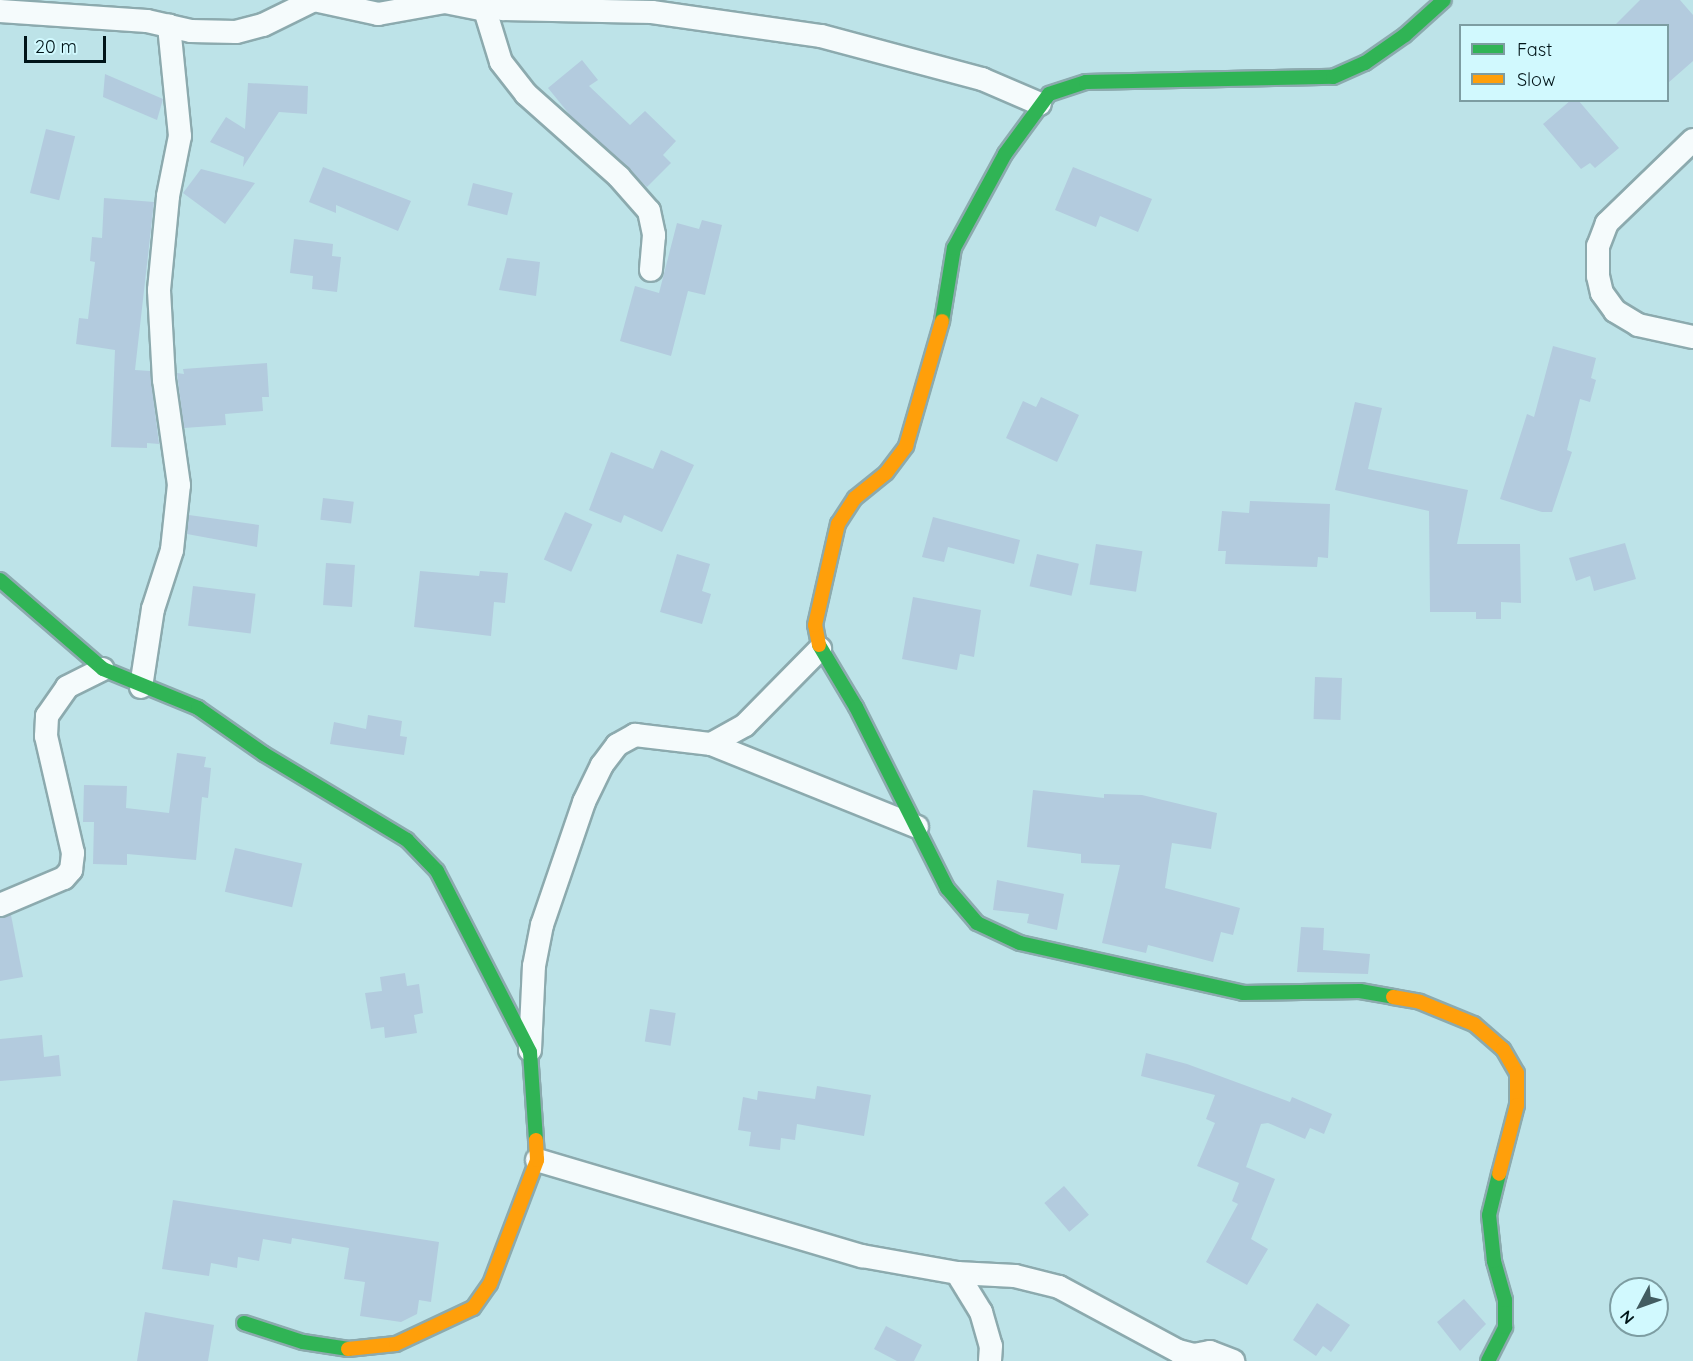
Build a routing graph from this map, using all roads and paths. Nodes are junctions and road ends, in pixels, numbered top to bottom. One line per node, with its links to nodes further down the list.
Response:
1 (1444, 0): 7 (street)
2 (486, 4): 5 (street); 7 (street); 9 (street)
3 (111, 9): 4 (street); 5 (street)
4 (10, 11): 6 (street)
5 (169, 26): 14 (street)
6 (0, 30)
7 (1040, 104): 12 (street)
8 (1693, 140): 10 (street)
9 (651, 270)
10 (1693, 337)
11 (0, 580): 13 (street)
12 (820, 649): 15 (street); 16 (street)
13 (103, 669): 14 (street); 17 (street)
14 (141, 687): 18 (street)
15 (711, 744): 16 (street); 18 (street)
16 (918, 827): 24 (street)
17 (0, 905)
18 (530, 1052): 19 (street)
19 (537, 1160): 20 (street); 21 (street)
20 (957, 1273): 22 (street); 23 (street)
21 (244, 1323)
22 (990, 1361)
23 (1233, 1361)
24 (1488, 1361)

